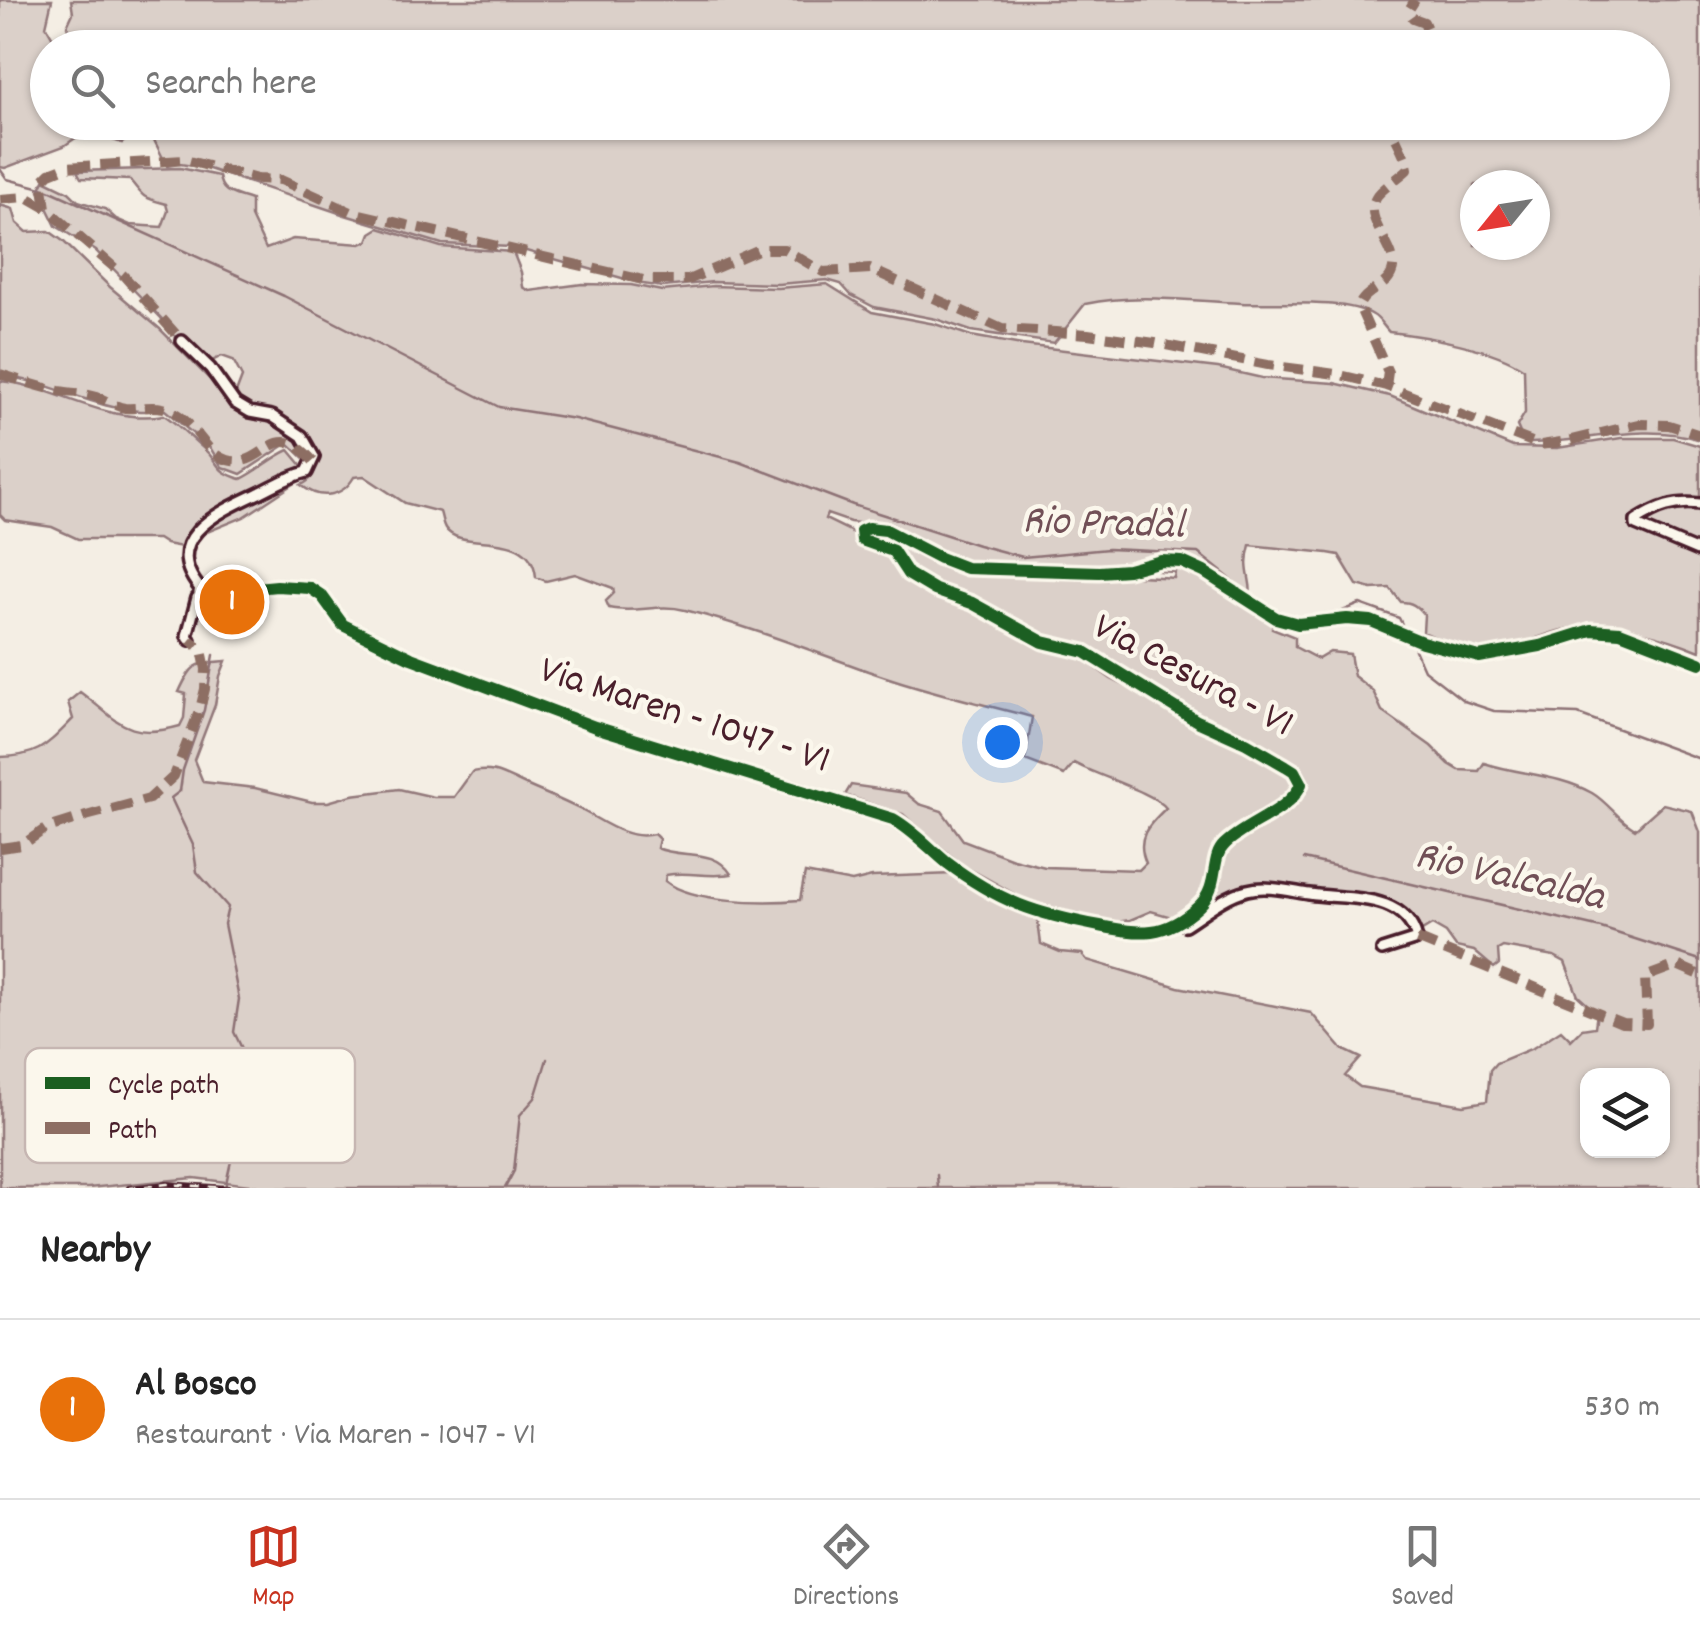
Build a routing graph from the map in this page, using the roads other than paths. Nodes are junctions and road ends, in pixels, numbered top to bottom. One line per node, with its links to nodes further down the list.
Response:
1 (182, 341): 4 (street)
2 (1700, 504): 3 (street)
3 (1700, 552)
4 (204, 592): 5 (street); 7 (street, Via Maren - 1047 - V1)
5 (190, 640)
6 (1700, 664): 7 (street, Via Cesura - V1)
7 (1178, 920): 8 (street)
8 (1382, 950)

